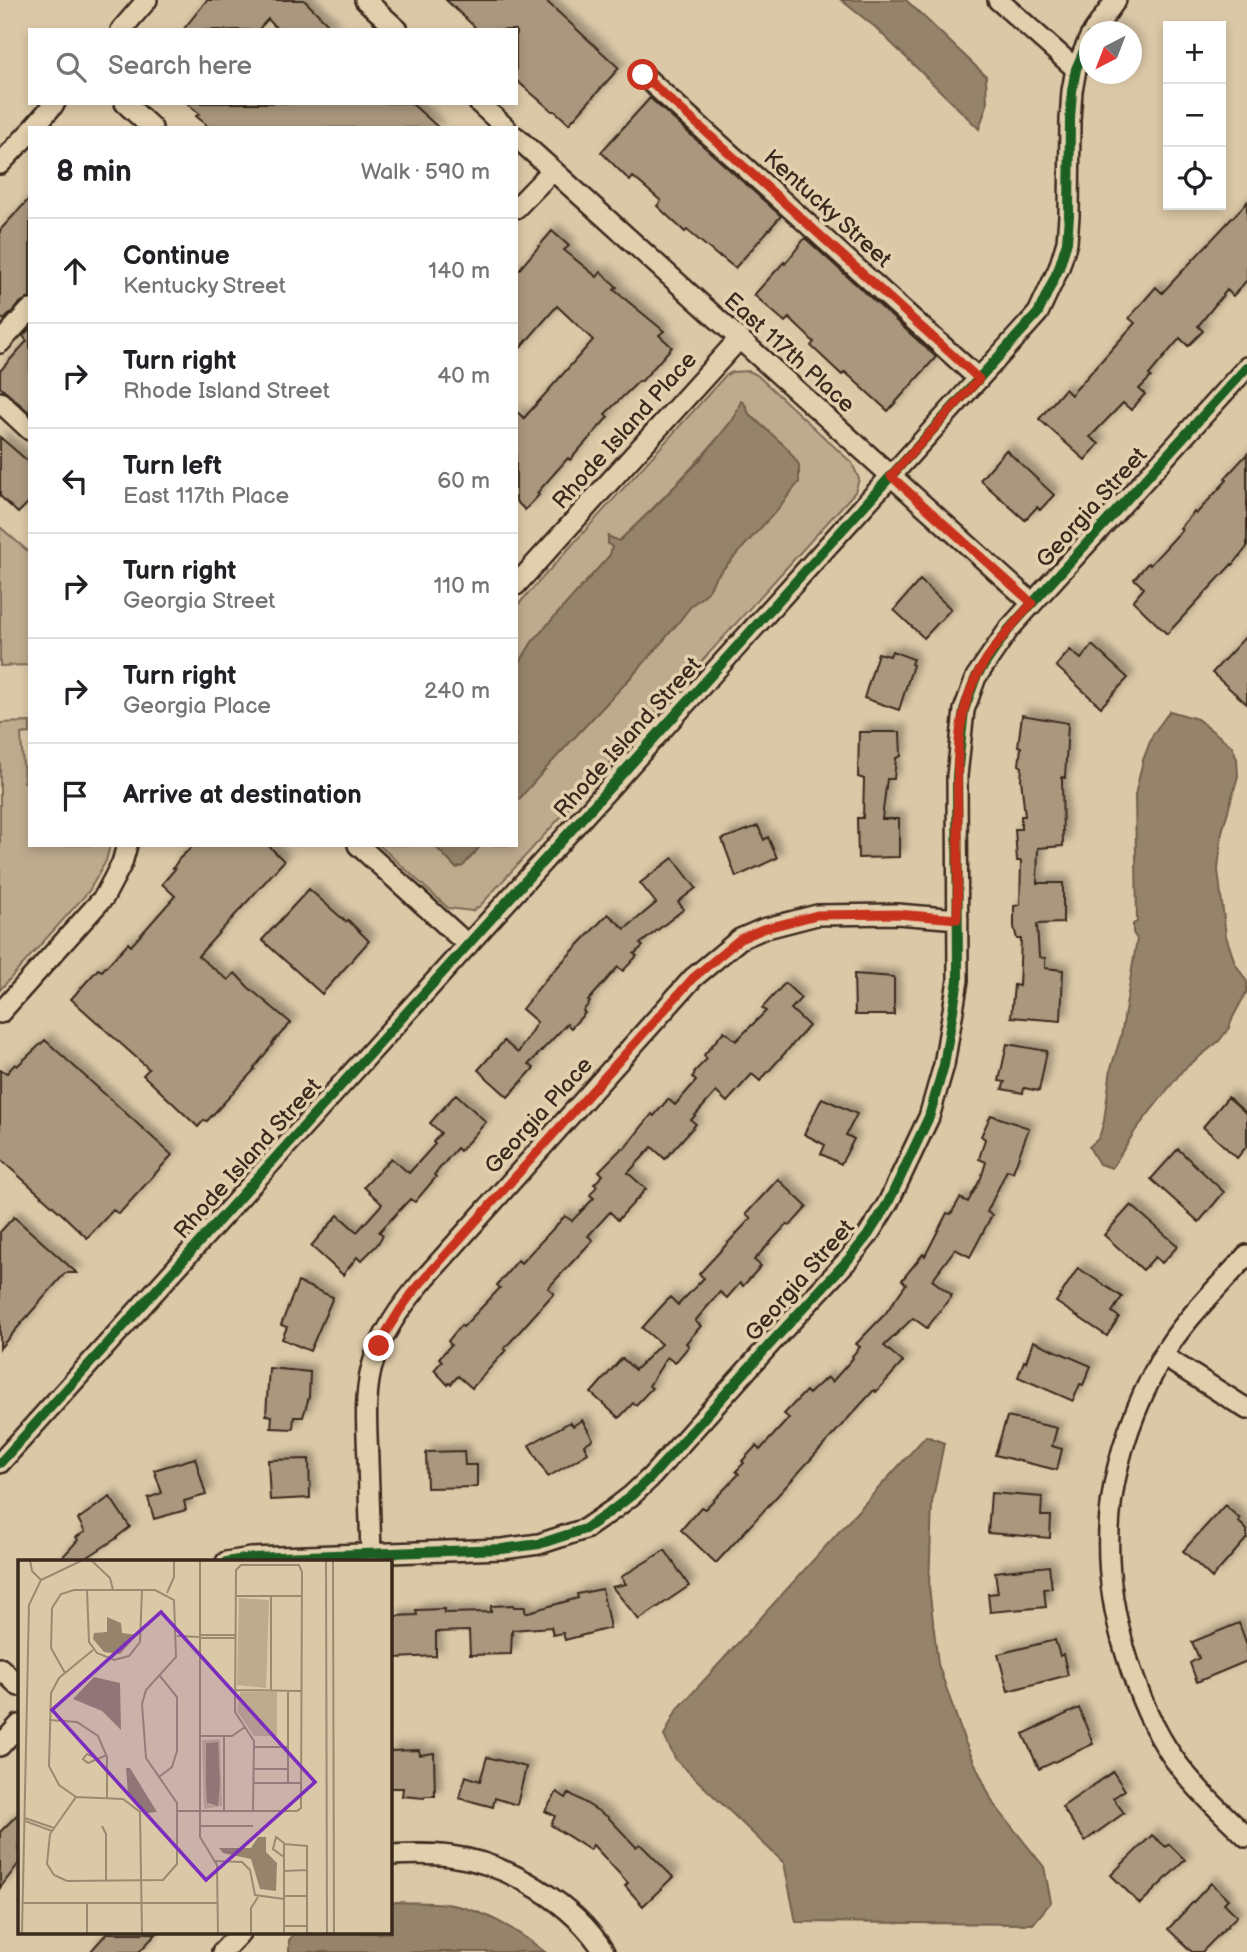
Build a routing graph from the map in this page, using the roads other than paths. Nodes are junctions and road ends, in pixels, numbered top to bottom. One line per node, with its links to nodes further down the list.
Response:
1 (148, 0): 6 (street)
2 (365, 0): 7 (street)
3 (998, 0): 9 (street)
4 (1116, 0): 5 (street)
5 (1101, 21)
6 (123, 28)
7 (396, 28)
8 (1079, 62): 9 (street, Rhode Island Street)
9 (1076, 69): 26 (street, Rhode Island Street)
10 (643, 75): 26 (street, Kentucky Street)
11 (53, 105): 14 (street)
12 (127, 105): 15 (street)
13 (481, 105): 16 (street)
14 (35, 126)
15 (150, 126)
16 (504, 126)
17 (28, 134): 19 (street)
18 (518, 139): 20 (street, East 117th Place)
19 (0, 164)
20 (553, 170): 21 (street); 23 (street, East 117th Place)
21 (518, 206)
22 (28, 312): 24 (street)
23 (739, 339): 29 (street, East 117th Place); 30 (street, Rhode Island Place)
24 (0, 343)
25 (1247, 367): 31 (street, Georgia Street)
26 (979, 379): 29 (street, Rhode Island Street)
27 (0, 402): 28 (street)
28 (28, 428)
29 (891, 476): 31 (street, East 117th Place); 35 (street, Rhode Island Street)
30 (518, 583)
31 (1032, 603): 34 (street, Georgia Street)
32 (126, 847): 36 (street)
33 (360, 847): 35 (street)
34 (957, 919): 41 (street, Georgia Street); 41 (street, Georgia Place)
35 (468, 945): 40 (street, Rhode Island Street)
36 (0, 1013)
37 (1247, 1255): 38 (street)
38 (1163, 1356): 39 (street); 47 (street)
39 (1247, 1409)
40 (0, 1463)
41 (371, 1553): 42 (street, Georgia Street)
42 (238, 1560)
43 (0, 1668): 44 (street)
44 (18, 1685)
45 (18, 1726): 46 (street)
46 (0, 1746)
47 (1247, 1837)
48 (392, 1855): 51 (street)
49 (239, 1934): 50 (street)
50 (222, 1952)
51 (604, 1952)

